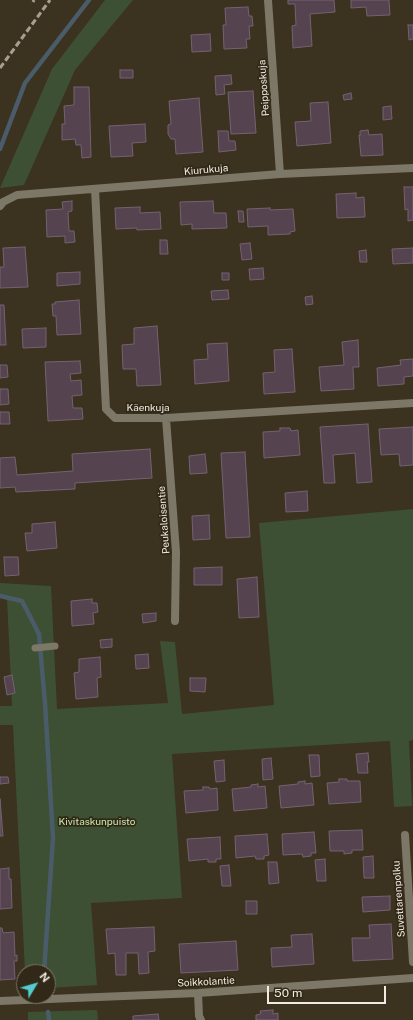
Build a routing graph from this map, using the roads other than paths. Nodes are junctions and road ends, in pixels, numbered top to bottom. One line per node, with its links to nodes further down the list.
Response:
1 (268, 0): 3 (street, Peipposkuja)
2 (413, 168): 3 (street, Kiurukuja)
3 (280, 174): 4 (street, Kiurukuja)
4 (95, 189): 5 (street, Kiurukuja); 7 (street, Käenkuja)
5 (1, 204)
6 (413, 403): 7 (street, Käenkuja)
7 (166, 418): 8 (street, Peukaloisentie)
8 (175, 621)
9 (55, 646): 10 (lane)
10 (35, 648)
11 (405, 835): 12 (street, Suvettarenpolku)
12 (413, 962)
13 (413, 978): 14 (street, Soikkolantie)
14 (198, 993): 15 (street, Soikkolantie); 16 (street)
15 (0, 1000)
16 (201, 1020)

